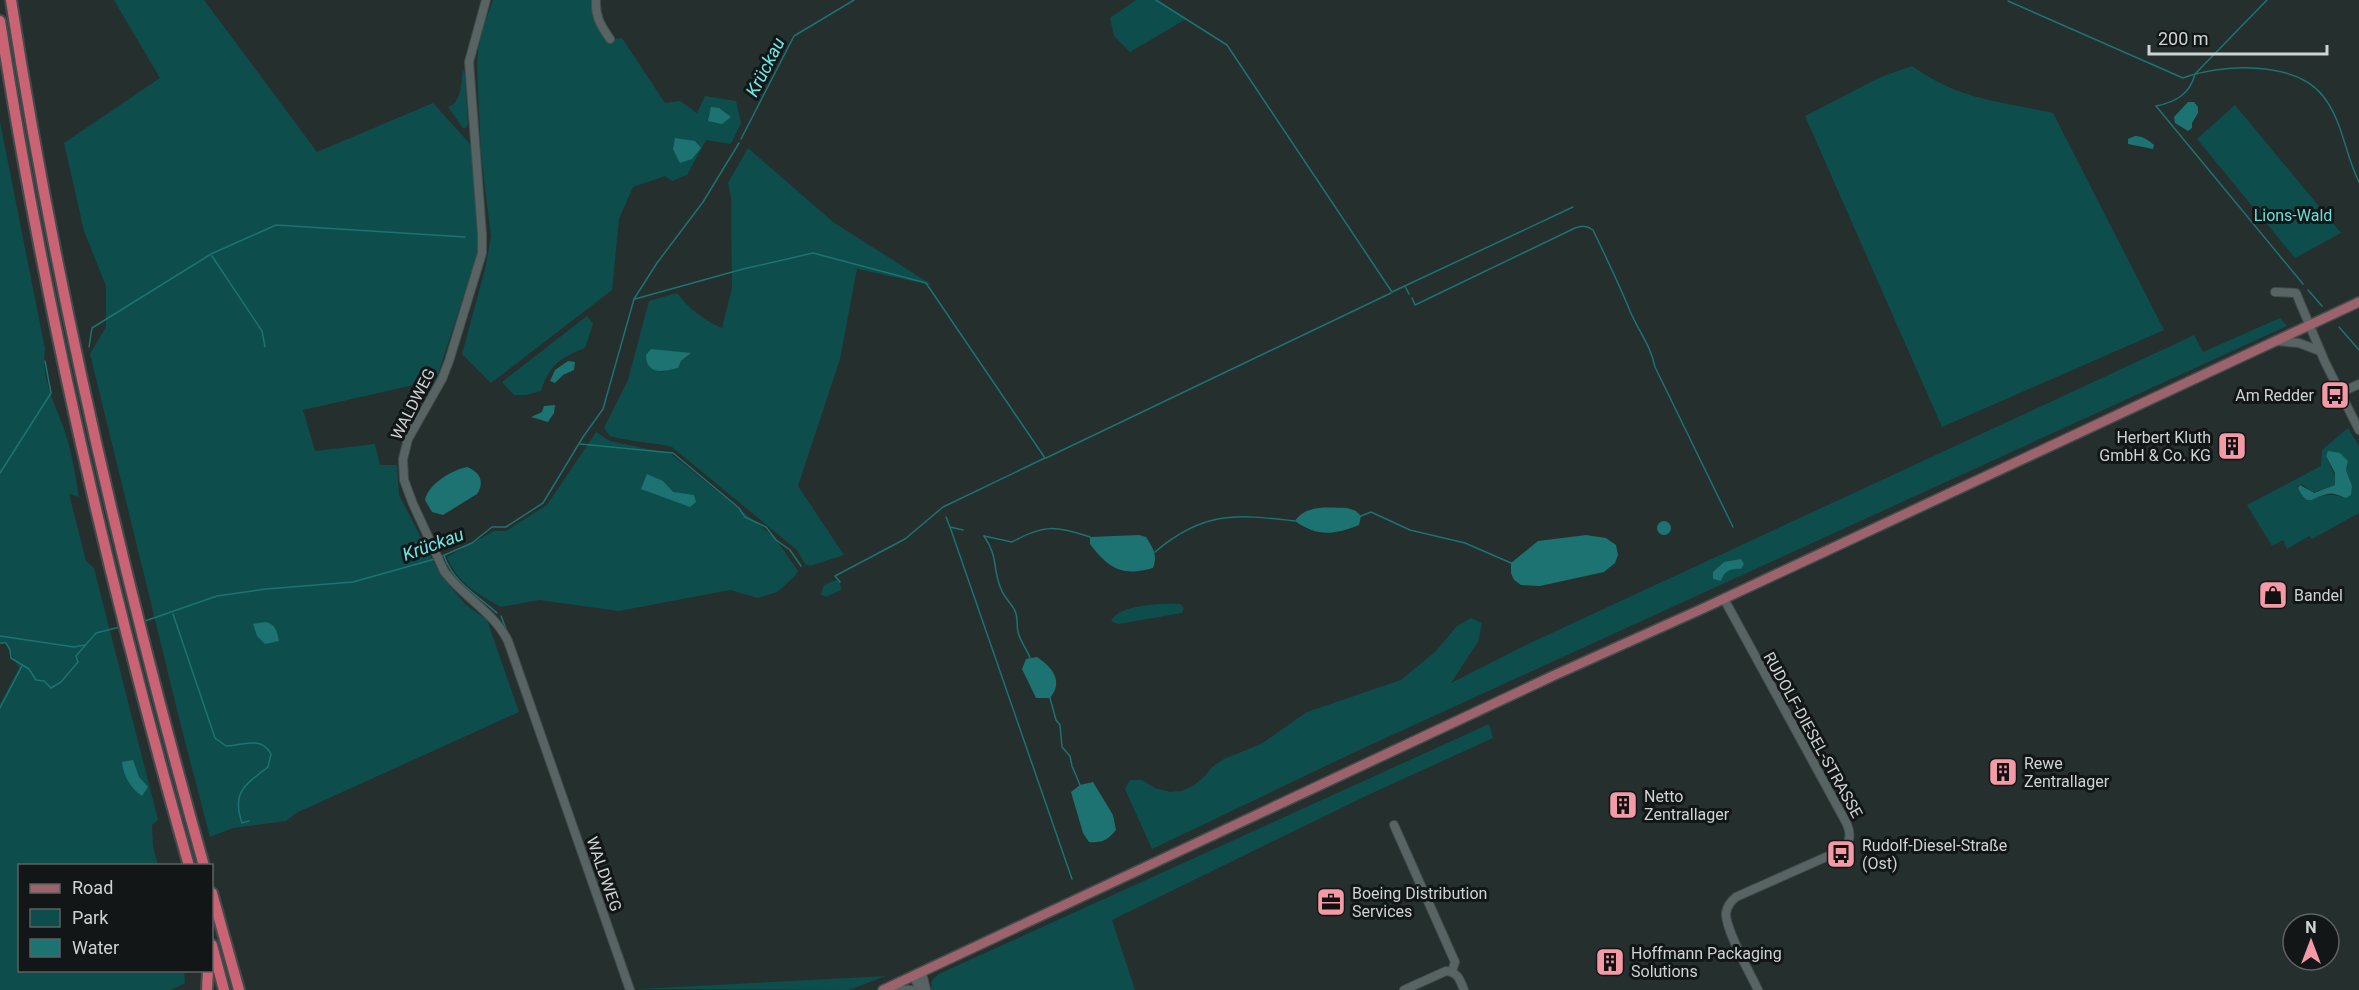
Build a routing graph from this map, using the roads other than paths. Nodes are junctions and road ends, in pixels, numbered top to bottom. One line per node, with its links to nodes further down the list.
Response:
1 (11, 0): 17 (highway)
2 (486, 0): 27 (street, WALDWEG)
3 (596, 0): 5 (street)
4 (0, 21): 16 (highway)
5 (610, 39)
6 (2275, 292): 8 (street)
7 (2359, 302): 8 (main road)
8 (2309, 326): 9 (main road); 10 (street)
9 (2276, 341): 10 (street); 14 (main road)
10 (2320, 351): 12 (street)
11 (2359, 384): 12 (street)
12 (2340, 393): 13 (street)
13 (2359, 430)
14 (1724, 599): 22 (main road); 33 (street, RUDOLF-DIESEL-STRASSE)
15 (1395, 825): 20 (street)
16 (188, 864)
17 (203, 864)
18 (213, 897): 26 (highway)
19 (213, 949): 25 (highway)
20 (1452, 971): 31 (street); 32 (street)
21 (208, 972): 24 (highway)
22 (918, 975): 23 (main road); 29 (street); 30 (street)
23 (885, 989): 28 (street)
24 (207, 990)
25 (224, 990)
26 (239, 990)
27 (630, 990)
28 (911, 990)
29 (920, 990)
30 (926, 990)
31 (1404, 990)
32 (1464, 990)
33 (1758, 990)

